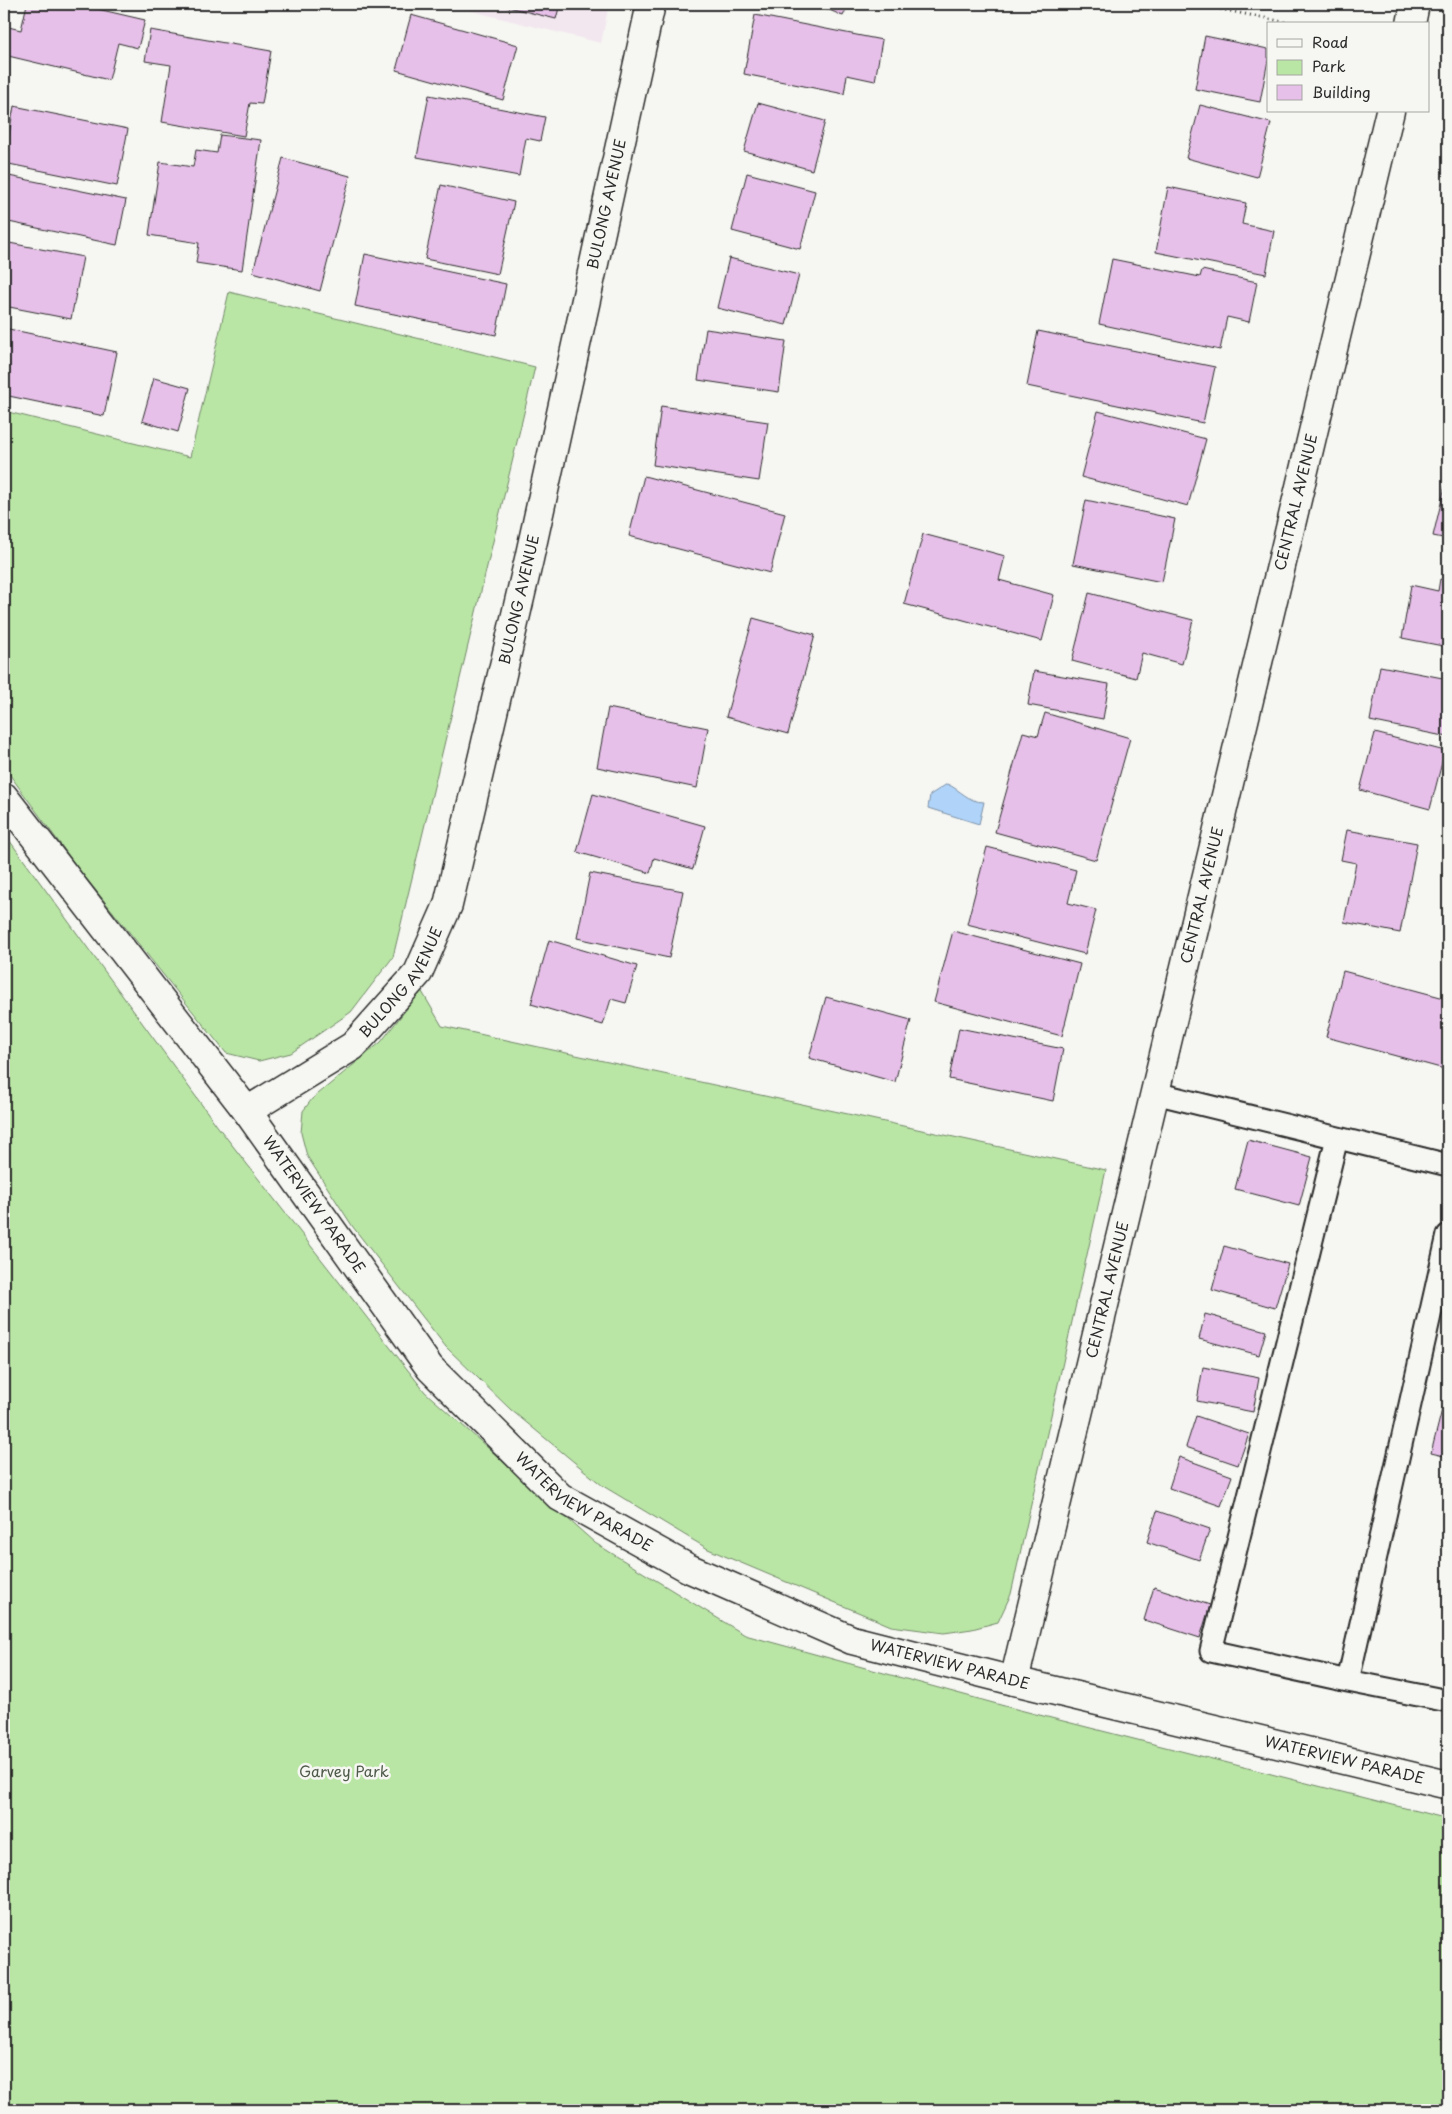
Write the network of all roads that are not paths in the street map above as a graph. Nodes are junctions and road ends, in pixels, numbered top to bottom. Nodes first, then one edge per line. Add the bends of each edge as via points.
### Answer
1 (651, 4) edge
2 (1415, 4) edge
3 (1411, 22) edge
4 (1390, 112) edge
5 (4, 797) edge
6 (1155, 1093) junction
7 (247, 1111) junction
8 (1337, 1138) junction
9 (1448, 1165) edge
10 (1448, 1235) edge
11 (1348, 1680) junction
12 (1014, 1681) junction
13 (1448, 1701) edge
14 (1448, 1785) edge

1 - 7 street, BULONG AVENUE via 529,559 448,905 418,973 353,1046
2 - 3 street
4 - 6 street, CENTRAL AVENUE
5 - 7 street, WATERVIEW PARADE
6 - 8 lane
6 - 12 street, CENTRAL AVENUE
7 - 12 street, WATERVIEW PARADE via 430,1368 560,1497 688,1568 852,1640
8 - 9 lane
8 - 11 lane via 1211,1651
10 - 11 lane
11 - 13 lane
12 - 14 street, WATERVIEW PARADE

